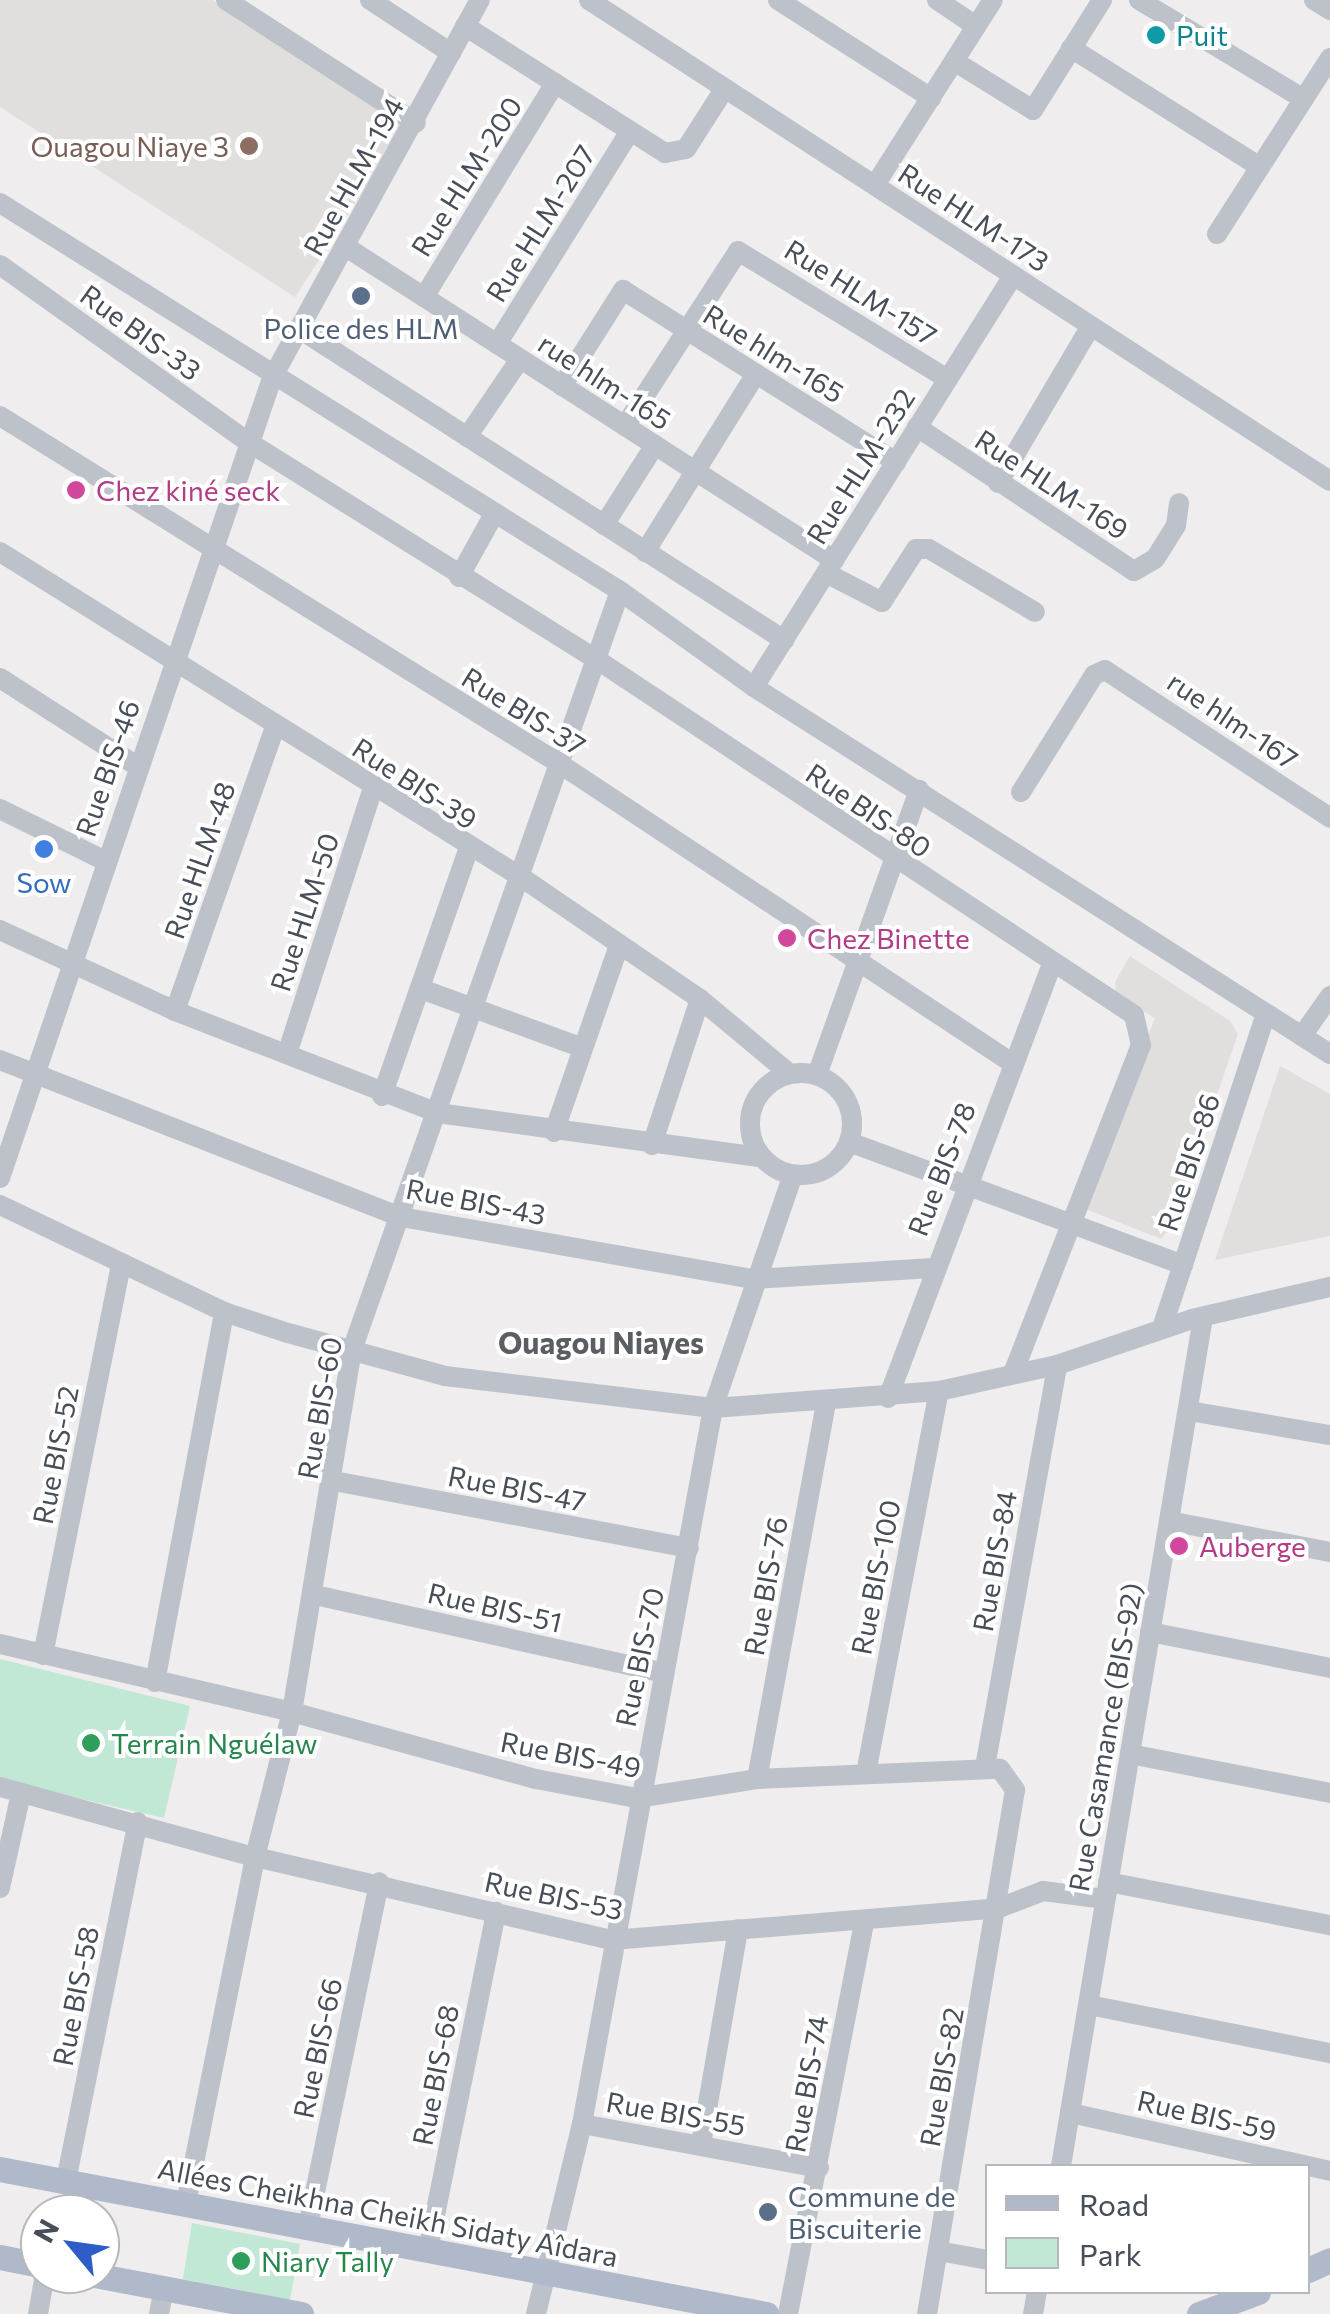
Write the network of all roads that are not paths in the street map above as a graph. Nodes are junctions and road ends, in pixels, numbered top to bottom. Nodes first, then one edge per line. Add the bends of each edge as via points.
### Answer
1 (226, 0) edge
2 (370, 0) edge
3 (480, 0) edge
4 (589, 0) edge
5 (778, 0) edge
6 (937, 0) edge
7 (993, 0) edge
8 (1102, 0) edge
9 (1139, 0) edge
10 (1314, 0) edge
11 (1330, 10) edge
12 (465, 26) junction
13 (976, 26) junction
14 (1072, 48) junction
15 (451, 52) junction
16 (1330, 58) edge
17 (954, 61) junction
18 (556, 84) junction
19 (725, 88) junction
20 (931, 98) junction
21 (1304, 98) junction
22 (416, 122) junction
23 (630, 131) junction
24 (1260, 167) junction
25 (875, 186) junction
26 (0, 203) edge
27 (1216, 234) dead end
28 (346, 248) junction
29 (0, 265) edge
30 (1013, 276) junction
31 (424, 297) junction
32 (1091, 326) junction
33 (298, 328) junction
34 (685, 329) junction
35 (497, 344) junction
36 (520, 359) junction
37 (756, 374) junction
38 (272, 378) junction
39 (948, 379) junction
40 (562, 386) junction
41 (0, 416) edge
42 (625, 426) junction
43 (918, 428) junction
44 (467, 437) junction
45 (250, 443) junction
46 (654, 445) junction
47 (896, 462) junction
48 (695, 472) junction
49 (1330, 481) edge
50 (998, 484) junction
51 (1179, 504) dead end
52 (494, 514) junction
53 (604, 525) junction
54 (210, 550) junction
55 (0, 552) edge
56 (645, 552) junction
57 (830, 566) junction
58 (459, 576) junction
59 (620, 591) junction
60 (1035, 612) dead end
61 (784, 640) junction
62 (596, 659) junction
63 (172, 662) junction
64 (0, 678) edge
65 (754, 686) junction
66 (275, 727) junction
67 (560, 764) junction
68 (137, 766) junction
69 (373, 786) junction
70 (920, 790) junction
71 (1021, 792) dead end
72 (0, 809) edge
73 (1330, 818) edge
74 (468, 850) junction
75 (105, 862) junction
76 (895, 862) junction
77 (521, 877) junction
78 (0, 930) edge
79 (618, 948) junction
80 (69, 963) junction
81 (1052, 963) junction
82 (858, 964) junction
83 (421, 989) junction
84 (1330, 996) edge
85 (700, 999) junction
86 (475, 1006) junction
87 (175, 1011) junction
88 (1266, 1014) junction
89 (1302, 1036) junction
90 (583, 1048) junction
91 (1329, 1052) edge
92 (287, 1054) junction
93 (0, 1060) edge
94 (1012, 1062) junction
95 (790, 1074) junction
96 (816, 1075) junction
97 (30, 1076) junction
98 (382, 1096) junction
99 (438, 1113) junction
100 (554, 1132) junction
101 (849, 1142) junction
102 (652, 1145) junction
103 (761, 1157) junction
104 (792, 1176) junction
105 (0, 1178) edge
106 (964, 1182) junction
107 (0, 1205) edge
108 (401, 1217) junction
109 (1069, 1221) junction
110 (1183, 1264) junction
111 (120, 1266) junction
112 (933, 1268) junction
113 (754, 1278) junction
114 (1330, 1288) edge
115 (1306, 1296) junction
116 (1330, 1302) edge
117 (224, 1312) junction
118 (1204, 1317) junction
119 (1162, 1328) junction
120 (352, 1350) junction
121 (1058, 1365) junction
122 (1013, 1374) junction
123 (939, 1391) junction
124 (888, 1398) junction
125 (826, 1403) junction
126 (713, 1408) junction
127 (1189, 1410) junction
128 (1330, 1435) edge
129 (334, 1481) junction
130 (1170, 1521) junction
131 (689, 1548) junction
132 (1330, 1552) edge
133 (314, 1595) junction
134 (1150, 1632) junction
135 (0, 1644) edge
136 (43, 1655) junction
137 (1330, 1668) edge
138 (664, 1673) junction
139 (155, 1682) junction
140 (292, 1712) junction
141 (1130, 1754) junction
142 (985, 1768) junction
143 (866, 1773) junction
144 (757, 1779) junction
145 (10, 1790) edge
146 (1330, 1793) edge
147 (636, 1798) junction
148 (138, 1822) junction
149 (255, 1857) junction
150 (379, 1882) junction
151 (0, 1888) edge
152 (1107, 1890) junction
153 (998, 1908) junction
154 (496, 1912) junction
155 (864, 1923) junction
156 (1330, 1925) edge
157 (738, 1930) junction
158 (612, 1940) junction
159 (1089, 2005) junction
160 (1330, 2053) edge
161 (1071, 2113) junction
162 (582, 2124) junction
163 (701, 2144) junction
164 (1061, 2164) edge
165 (1299, 2164) edge
166 (819, 2168) junction
167 (0, 2169) edge
168 (66, 2181) junction
169 (186, 2204) junction
170 (308, 2226) junction
171 (428, 2250) junction
172 (938, 2252) junction
173 (985, 2260) edge
174 (546, 2279) junction
175 (120, 2285) edge
176 (1253, 2294) edge
177 (162, 2301) edge
178 (295, 2313) edge
179 (536, 2314) edge
180 (766, 2314) edge
181 (788, 2314) edge
182 (927, 2314) edge
183 (1199, 2314) edge

1 - 22 street
2 - 15 street
3 - 12 street, Rue HLM-194
4 - 19 street, Rue HLM-173
5 - 20 street
6 - 13 street
7 - 13 street
8 - 14 street
9 - 21 street
10 - 11 street
12 - 15 street, Rue HLM-194
12 - 18 street
13 - 17 street
14 - 17 street via 1033,110
14 - 24 street
15 - 22 street, Rue HLM-194
16 - 21 street
17 - 20 street
18 - 23 street
18 - 31 street, Rue HLM-200
19 - 23 street via 677,156
19 - 25 street, Rue HLM-173
20 - 25 street
21 - 24 street
22 - 28 street, Rue HLM-194
23 - 35 street, Rue HLM-207
24 - 27 street
25 - 30 street, Rue HLM-173
26 - 38 street
28 - 31 street, rue hlm-165
28 - 33 street, Rue HLM-194
29 - 45 street, Rue BIS-33
30 - 32 street, Rue HLM-173
30 - 39 street, Rue HLM-232
31 - 35 street, rue hlm-165
32 - 49 street, Rue HLM-173
32 - 50 street
33 - 38 street, Rue HLM-194
33 - 44 street
34 - 37 street, Rue hlm-165
34 - 39 street, Rue HLM-157 via 736,252 745,252
34 - 40 street, Rue hlm-165 via 623,290
34 - 42 street
35 - 36 street, rue hlm-165
36 - 40 street, rue hlm-165
36 - 44 street
37 - 47 street, Rue hlm-165
37 - 48 street
38 - 45 street, Rue BIS-46
38 - 52 street
39 - 43 street, Rue HLM-232
40 - 42 street, rue hlm-165
41 - 54 street, Rue BIS-37
42 - 46 street, rue hlm-165
43 - 47 street, Rue HLM-232
43 - 50 street, Rue HLM-169
44 - 53 street
45 - 54 street, Rue BIS-46
45 - 58 street, Rue BIS-80
46 - 48 street, rue hlm-165
46 - 53 street
47 - 57 street, Rue HLM-232
48 - 56 street
48 - 57 street, rue hlm-165
50 - 51 street, Rue HLM-169 via 1134,570 1155,560 1176,525
52 - 58 street
52 - 59 street
53 - 56 street
54 - 63 street, Rue BIS-46
54 - 67 street, Rue BIS-37
55 - 63 street, Rue BIS-39
56 - 61 street
57 - 60 street, rue hlm-165 via 882,602 921,547
57 - 61 street, Rue HLM-232
58 - 62 street, Rue BIS-80
59 - 62 street, Rue BIS-60
59 - 65 street
61 - 65 street, Rue HLM-232
62 - 67 street, Rue BIS-60
62 - 76 street, Rue BIS-80
63 - 66 street, Rue BIS-39
63 - 68 street, Rue BIS-46
64 - 68 street
65 - 70 street
66 - 69 street, Rue BIS-39
66 - 87 street, Rue HLM-48
67 - 77 street, Rue BIS-60
67 - 82 street, Rue BIS-37
68 - 75 street, Rue BIS-46
69 - 74 street, Rue BIS-39
69 - 92 street, Rue HLM-50
70 - 76 street
70 - 88 street
71 - 73 street, rue hlm-167 via 1094,676 1105,670
72 - 75 street
74 - 77 street, Rue BIS-39
74 - 83 street
75 - 80 street, Rue BIS-46
76 - 81 street, Rue BIS-80
76 - 82 street
77 - 79 street, Rue BIS-39
77 - 86 street, Rue BIS-60
78 - 80 street
79 - 85 street, Rue BIS-39
79 - 90 street
80 - 87 street
80 - 97 street, Rue BIS-46
81 - 94 street, Rue BIS-78
81 - 109 street, Rue BIS-80 via 1134,1015 1141,1028 1142,1044
82 - 94 street, Rue BIS-37
82 - 96 street
83 - 86 street
83 - 98 street
84 - 89 street
85 - 95 street, Rue BIS-39
85 - 102 street
86 - 90 street
86 - 99 street, Rue BIS-60
87 - 92 street
88 - 89 street
88 - 110 street, Rue BIS-86
89 - 91 street
90 - 100 street
92 - 98 street
93 - 97 street, Rue BIS-43
94 - 106 street, Rue BIS-78
95 - 96 street
95 - 103 street via 767,1086 752,1107 750,1133
96 - 101 street via 848,1102
97 - 105 street, Rue BIS-46
97 - 108 street, Rue BIS-43
98 - 99 street
99 - 100 street
99 - 108 street, Rue BIS-60
100 - 102 street
101 - 104 street via 824,1170
101 - 106 street
102 - 103 street
103 - 104 street
104 - 113 street, Rue BIS-70
106 - 109 street
106 - 112 street, Rue BIS-78
107 - 111 street
108 - 113 street, Rue BIS-43
108 - 120 street, Rue BIS-60
109 - 110 street
109 - 122 street, Rue BIS-80
110 - 119 street, Rue BIS-86
111 - 117 street
111 - 136 street, Rue BIS-52
112 - 113 street, Rue BIS-43
112 - 124 street, Rue BIS-78
113 - 126 street, Rue BIS-70
114 - 115 street
115 - 116 street
115 - 118 street
117 - 120 street
117 - 139 street
118 - 119 street
118 - 127 street, Rue Casamance (BIS-92)
119 - 121 street
120 - 126 street via 445,1376
120 - 129 street, Rue BIS-60
121 - 122 street
121 - 142 street, Rue BIS-84
122 - 123 street
123 - 124 street
123 - 143 street, Rue BIS-100
124 - 125 street
125 - 126 street
125 - 144 street, Rue BIS-76
126 - 131 street, Rue BIS-70
127 - 128 street
127 - 130 street, Rue Casamance (BIS-92)
129 - 131 street, Rue BIS-47
129 - 133 street, Rue BIS-60
130 - 132 street
130 - 134 street, Rue Casamance (BIS-92)
131 - 138 street, Rue BIS-70
133 - 138 street, Rue BIS-51
133 - 140 street, Rue BIS-60
134 - 137 street
134 - 141 street, Rue Casamance (BIS-92)
135 - 136 street, Rue BIS-49
136 - 139 street, Rue BIS-49
138 - 147 street, Rue BIS-70
139 - 140 street, Rue BIS-49
140 - 147 street, Rue BIS-49 via 536,1779
140 - 149 street, Rue BIS-60
141 - 146 street
141 - 152 street, Rue Casamance (BIS-92)
142 - 143 street, Rue BIS-49
142 - 153 street via 1000,1769 1015,1790
143 - 144 street, Rue BIS-49
144 - 147 street, Rue BIS-49
145 - 148 street, Rue BIS-53
145 - 151 street
147 - 158 street, Rue BIS-70
148 - 149 street, Rue BIS-53
148 - 168 street, Rue BIS-58
149 - 150 street, Rue BIS-53
149 - 169 street, Rue BIS-60
150 - 154 street, Rue BIS-53
150 - 170 street, Rue BIS-66
152 - 153 street, Rue BIS-53 via 1043,1890
152 - 156 street, Rue BIS-53
152 - 159 street, Rue Casamance (BIS-92)
153 - 155 street, Rue BIS-53
153 - 172 street, Rue BIS-82
154 - 158 street, Rue BIS-53
154 - 171 street, Rue BIS-68
155 - 157 street, Rue BIS-53
155 - 166 street, Rue BIS-74
157 - 158 street, Rue BIS-53
157 - 163 street
158 - 162 street, Rue BIS-70
159 - 160 street
159 - 161 street, Rue Casamance (BIS-92)
161 - 164 street, Rue Casamance (BIS-92)
161 - 165 street, Rue BIS-59
162 - 163 street, Rue BIS-55
162 - 174 street, Rue BIS-70
163 - 166 street, Rue BIS-55
166 - 181 street, Rue BIS-74
167 - 168 main road, Allées Cheikhna Cheikh Sidaty Aîdara
168 - 169 main road, Allées Cheikhna Cheikh Sidaty Aîdara
169 - 170 main road, Allées Cheikhna Cheikh Sidaty Aîdara
170 - 171 main road, Allées Cheikhna Cheikh Sidaty Aîdara
171 - 174 main road, Allées Cheikhna Cheikh Sidaty Aîdara
172 - 173 street
172 - 182 street, Rue BIS-82
174 - 179 street, Rue BIS-70
174 - 180 main road, Allées Cheikhna Cheikh Sidaty Aîdara
175 - 177 main road
176 - 183 main road
177 - 178 main road

